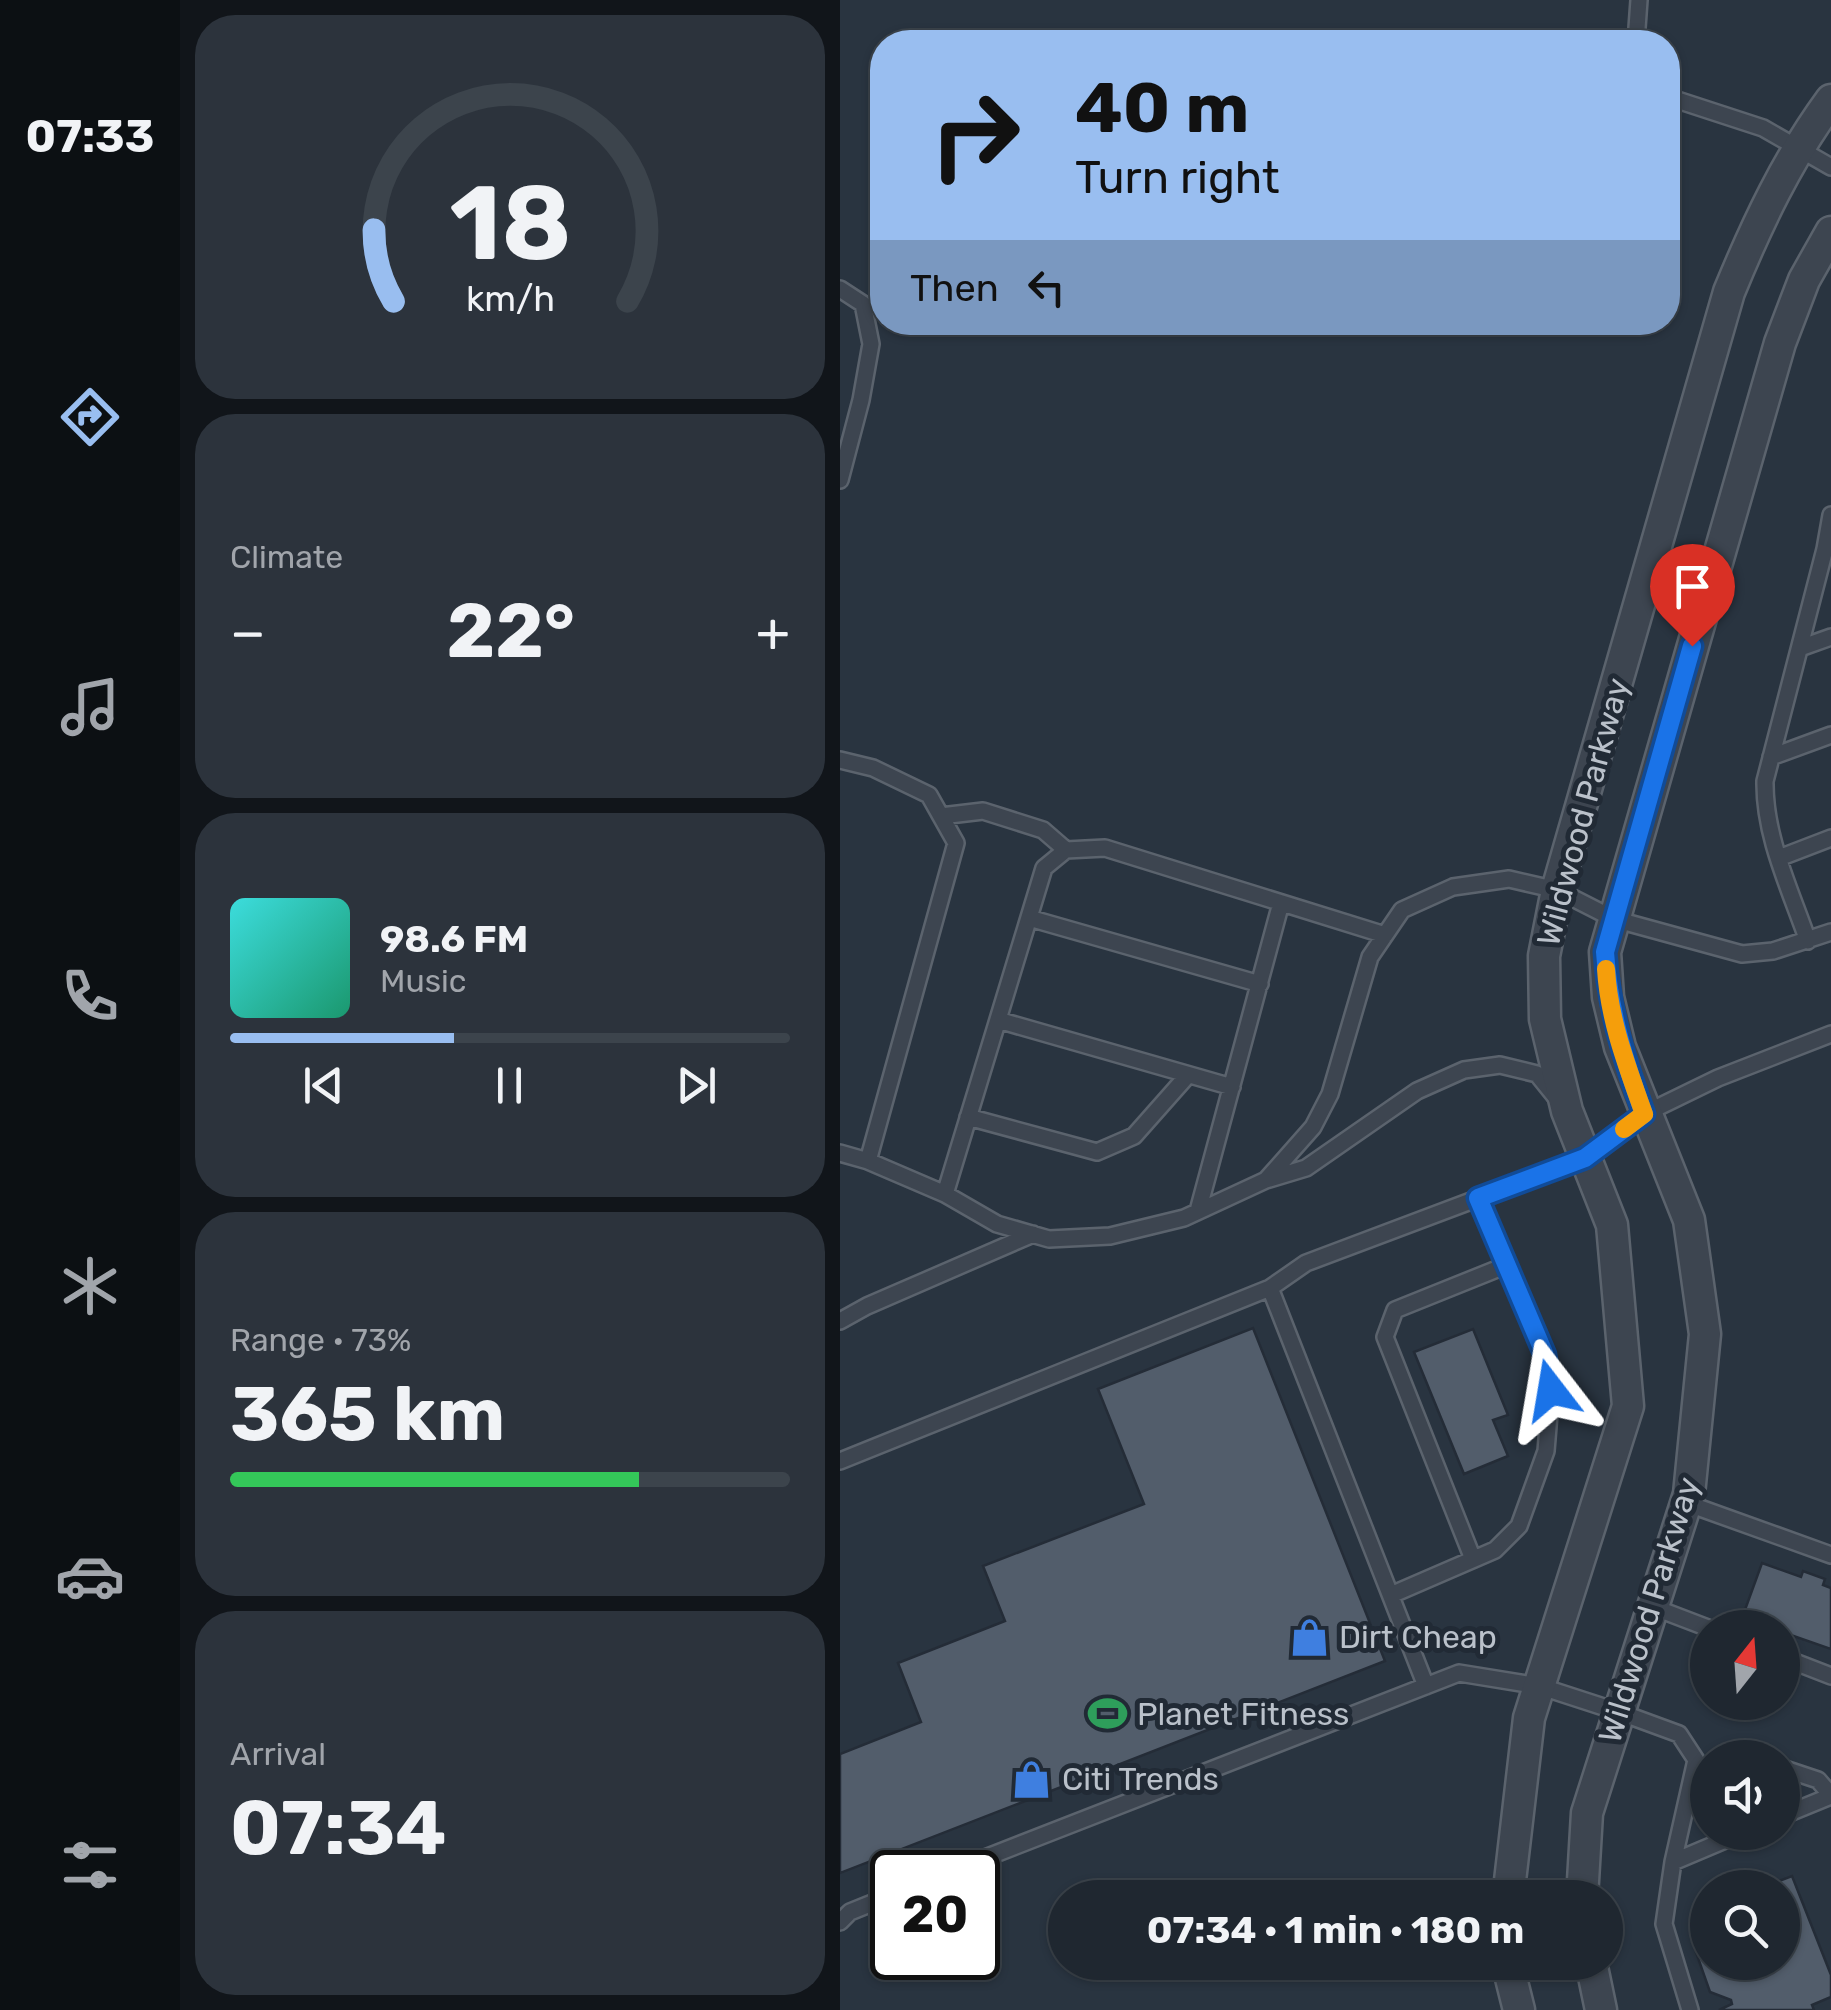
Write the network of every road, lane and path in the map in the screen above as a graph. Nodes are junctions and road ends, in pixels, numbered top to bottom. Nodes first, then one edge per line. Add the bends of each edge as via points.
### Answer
1 (1639, 0) edge
2 (1637, 30) edge
3 (1831, 100) edge
4 (1680, 101) edge
5 (1799, 148) junction
6 (1831, 167) edge
7 (1831, 232) edge
8 (840, 289) edge
9 (840, 480) edge
10 (1831, 515) edge
11 (1828, 548) edge
12 (1831, 636) edge
13 (1800, 648) junction
14 (1831, 735) edge
15 (1771, 757) junction
16 (840, 760) edge
17 (941, 816) junction
18 (1831, 838) edge
19 (1066, 850) junction
20 (1779, 858) junction
21 (1557, 890) junction
22 (1282, 903) junction
23 (1029, 918) junction
24 (1614, 919) junction
25 (1831, 932) edge
26 (1385, 935) junction
27 (1808, 940) junction
28 (1260, 984) junction
29 (998, 1020) junction
30 (1831, 1034) edge
31 (1188, 1075) junction
32 (1232, 1087) junction
33 (1567, 1111) junction
34 (1644, 1114) junction
35 (968, 1117) junction
36 (840, 1153) edge
37 (1585, 1158) junction
38 (868, 1161) junction
39 (1266, 1180) junction
40 (945, 1194) junction
41 (1478, 1198) junction
42 (1198, 1211) junction
43 (1033, 1234) junction
44 (1507, 1266) junction
45 (1270, 1288) junction
46 (840, 1321) edge
47 (840, 1461) edge
48 (1686, 1503) junction
49 (1831, 1554) edge
50 (1473, 1560) junction
51 (1390, 1594) junction
52 (1653, 1607) junction
53 (1690, 1621) edge
54 (1800, 1664) edge
55 (1831, 1676) edge
56 (1426, 1686) junction
57 (1539, 1686) junction
58 (1620, 1712) junction
59 (1690, 1745) edge
60 (1800, 1774) edge
61 (1831, 1796) edge
62 (1690, 1803) edge
63 (1800, 1809) edge
64 (1702, 1850) edge
65 (1000, 1852) edge
66 (1674, 1862) junction
67 (1510, 1880) edge
68 (1583, 1880) edge
69 (870, 1904) edge
70 (840, 1922) edge
71 (1512, 1980) edge
72 (1595, 1980) edge
73 (1519, 2010) edge
74 (1601, 2010) edge
75 (1690, 2010) edge

1 - 2 lane
3 - 5 street, Wildwood Parkway
4 - 5 lane
5 - 6 lane
5 - 21 street, Wildwood Parkway via 1760,215 1729,292
7 - 24 street, Wildwood Parkway via 1780,343
8 - 9 lane via 864,304 871,344
10 - 11 lane
11 - 13 lane
12 - 13 lane
13 - 15 lane
14 - 15 lane
15 - 20 lane via 1765,806
16 - 17 lane via 929,796
17 - 19 lane via 983,811 1043,830
17 - 38 lane via 956,843
18 - 20 lane
19 - 22 lane via 1105,848
19 - 23 lane via 1044,868
20 - 27 lane
21 - 24 lane
21 - 26 lane via 1509,880 1453,887 1402,910
21 - 33 street, Wildwood Parkway via 1544,956 1545,1019
22 - 26 lane
22 - 28 lane
23 - 28 lane
23 - 29 lane
24 - 27 lane via 1742,954
24 - 34 street, Wildwood Parkway via 1605,952 1608,997
25 - 27 lane
26 - 39 lane via 1370,957 1330,1094 1313,1126
28 - 32 lane
29 - 31 lane
29 - 35 lane
30 - 34 lane
31 - 32 lane
31 - 35 lane via 1134,1136 1097,1152
32 - 42 lane
33 - 37 street, Wildwood Parkway
33 - 39 lane via 1537,1074 1500,1065 1464,1070 1418,1091 1306,1168
34 - 37 lane
34 - 48 street, Wildwood Parkway via 1688,1220 1705,1334
35 - 40 lane
36 - 38 lane
37 - 41 lane
37 - 57 street, Wildwood Parkway via 1612,1225 1628,1406
38 - 40 lane
39 - 42 lane
40 - 43 lane via 997,1224
41 - 44 lane
41 - 45 lane via 1306,1263
42 - 43 lane via 1110,1236
43 - 46 lane
44 - 50 lane via 1545,1355 1551,1390 1546,1452 1519,1526 1495,1550
44 - 50 lane via 1395,1310 1384,1337
45 - 47 lane
45 - 51 lane
48 - 49 lane
48 - 52 street, Wildwood Parkway
50 - 51 lane
51 - 56 lane
52 - 53 lane
52 - 58 street, Wildwood Parkway
54 - 55 lane
56 - 57 lane via 1458,1673
56 - 65 lane
57 - 58 lane
57 - 67 street, Wildwood Parkway via 1529,1718
58 - 59 lane via 1680,1734
58 - 68 street, Wildwood Parkway via 1587,1813
60 - 61 lane via 1818,1780
61 - 63 lane
62 - 66 lane
64 - 66 lane
66 - 75 lane via 1664,1924
69 - 70 lane
71 - 73 street
72 - 74 street

